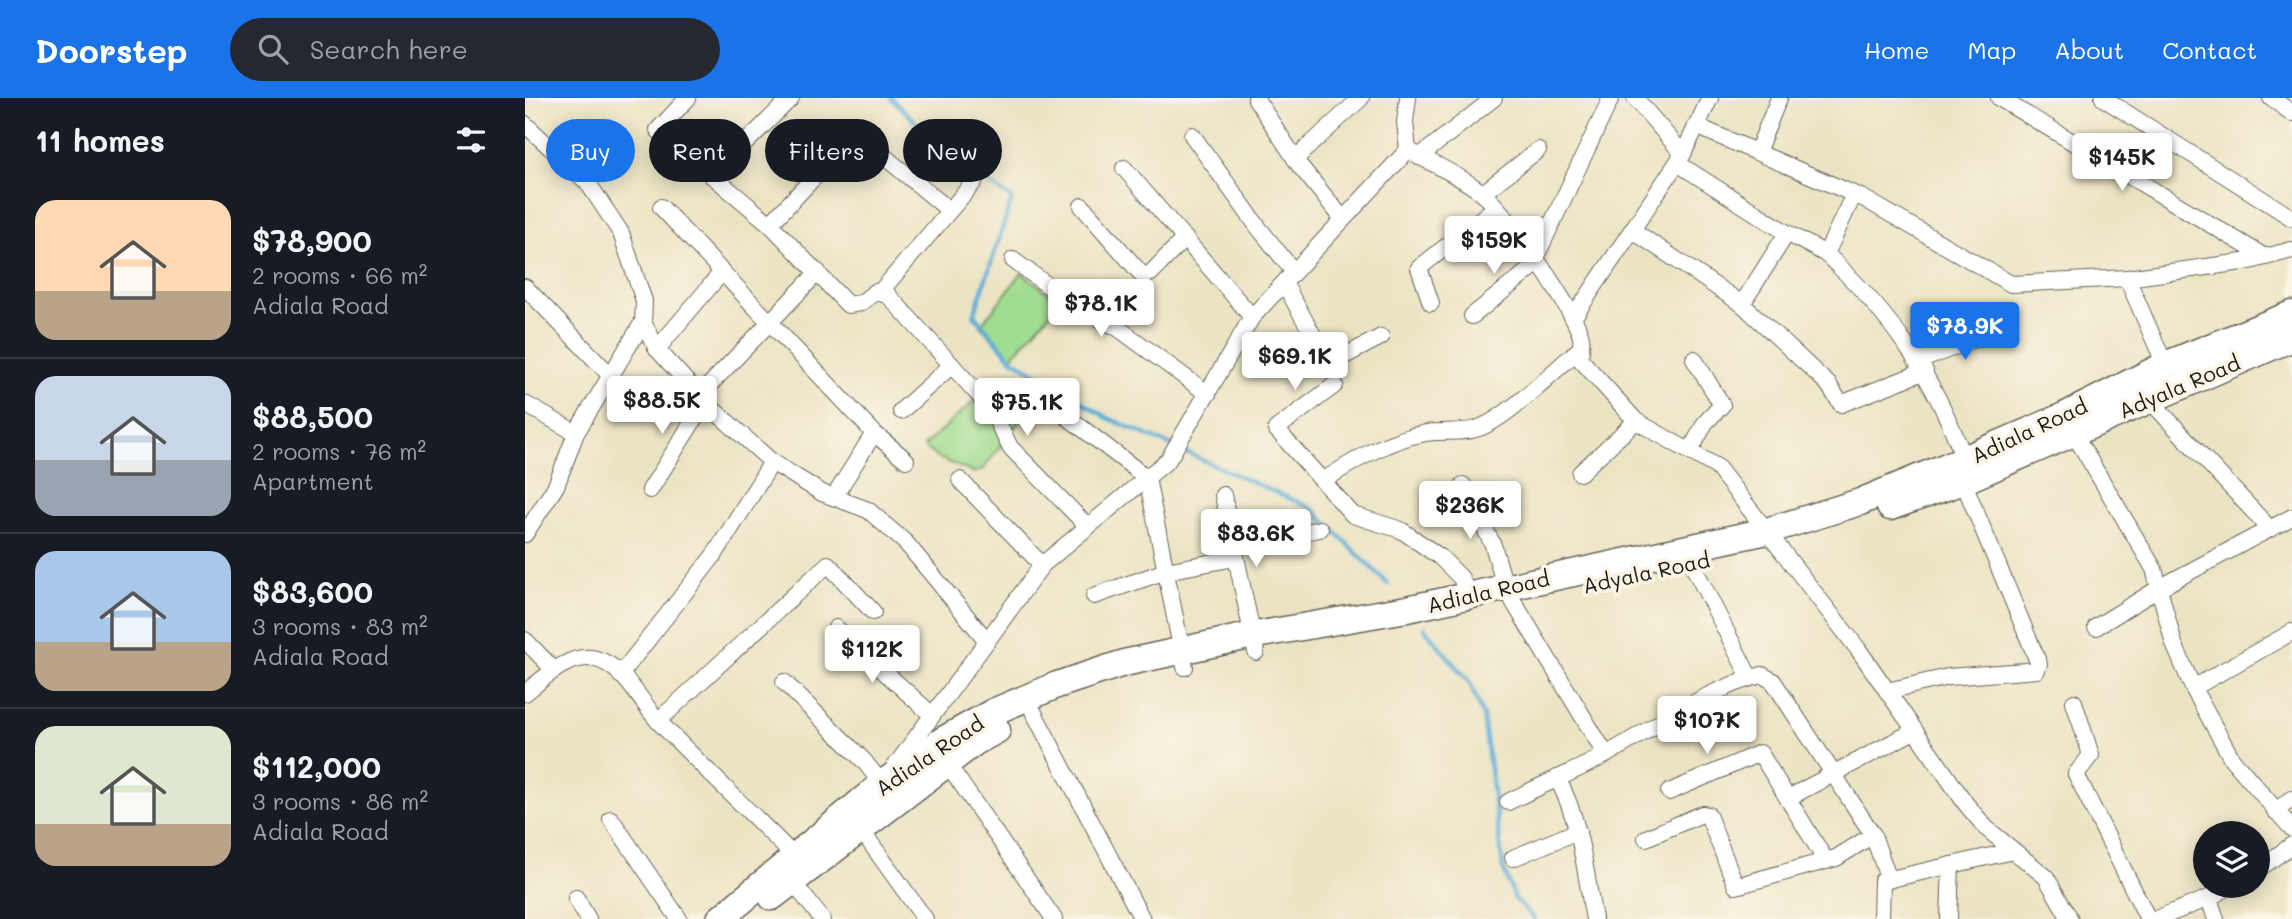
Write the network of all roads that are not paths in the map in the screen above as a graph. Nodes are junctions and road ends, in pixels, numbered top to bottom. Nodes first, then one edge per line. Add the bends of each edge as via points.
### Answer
1 (688, 98) edge
2 (791, 98) edge
3 (1361, 98) edge
4 (1408, 98) edge
5 (1494, 98) edge
6 (1611, 98) edge
7 (1635, 98) edge
8 (1710, 98) edge
9 (1779, 98) edge
10 (1999, 98) edge
11 (2103, 98) edge
12 (2271, 98) edge
13 (1256, 99) edge
14 (2292, 113) edge
15 (668, 119) edge
16 (1696, 126) junction
17 (527, 129) edge
18 (1192, 135) dead end
19 (751, 137) edge
20 (1538, 150) dead end
21 (1757, 152) junction
22 (1414, 153) junction
23 (1680, 158) junction
24 (1295, 159) junction
25 (1124, 168) dead end
26 (719, 182) edge
27 (974, 182) dead end
28 (1483, 193) junction
29 (1854, 194) junction
30 (1082, 206) dead end
31 (661, 207) dead end
32 (1496, 207) junction
33 (949, 211) junction
34 (2292, 218) edge
35 (1343, 219) junction
36 (770, 224) junction
37 (1632, 230) junction
38 (1787, 233) junction
39 (1185, 238) junction
40 (2292, 250) edge
41 (1826, 254) junction
42 (2265, 257) junction
43 (1013, 260) dead end
44 (1537, 261) junction
45 (722, 272) junction
46 (818, 272) junction
47 (1289, 277) junction
48 (2127, 278) junction
49 (525, 287) edge
50 (881, 291) junction
51 (1431, 303) dead end
52 (1742, 304) junction
53 (1472, 316) dead end
54 (1252, 317) junction
55 (1573, 318) junction
56 (769, 320) junction
57 (643, 322) junction
58 (2290, 329) edge
59 (1997, 330) dead end
60 (1381, 337) dead end
61 (1581, 348) junction
62 (657, 349) junction
63 (1694, 359) dead end
64 (952, 365) junction
65 (2165, 365) junction
66 (1922, 366) junction
67 (610, 375) junction
68 (1335, 384) dead end
69 (2140, 390) junction
70 (1208, 394) junction
71 (702, 399) junction
72 (1044, 399) dead end
73 (525, 404) edge
74 (901, 411) dead end
75 (1636, 421) junction
76 (2069, 424) junction
77 (576, 433) junction
78 (874, 433) junction
79 (1690, 451) junction
80 (906, 460) dead end
81 (772, 462) junction
82 (1963, 470) junction
83 (1580, 473) dead end
84 (1147, 478) junction
85 (960, 480) dead end
86 (1324, 480) junction
87 (1463, 485) dead end
88 (650, 490) dead end
89 (1223, 495) dead end
90 (834, 497) junction
91 (2292, 517) edge
92 (1088, 527) junction
93 (1320, 529) dead end
94 (2270, 529) junction
95 (525, 534) edge
96 (1773, 538) junction
97 (1234, 552) junction
98 (1691, 562) junction
99 (1042, 565) junction
100 (1166, 571) junction
101 (2161, 587) junction
102 (1468, 594) junction
103 (1509, 594) junction
104 (1094, 596) dead end
105 (873, 612) dead end
106 (2096, 627) dead end
107 (836, 628) dead end
108 (2292, 632) edge
109 (525, 640) edge
110 (987, 641) junction
111 (1253, 644) junction
112 (1183, 659) junction
113 (554, 670) junction
114 (620, 675) junction
115 (1750, 678) junction
116 (784, 682) dead end
117 (2193, 688) junction
118 (1887, 691) junction
119 (525, 693) edge
120 (2074, 702) dead end
121 (1033, 711) junction
122 (932, 715) junction
123 (658, 721) junction
124 (1914, 731) junction
125 (1606, 754) junction
126 (947, 763) junction
127 (1833, 773) junction
128 (1557, 778) junction
129 (883, 784) junction
130 (1669, 792) dead end
131 (1788, 799) junction
132 (2292, 799) edge
133 (1508, 802) dead end
134 (2275, 811) junction
135 (611, 819) dead end
136 (855, 822) junction
137 (2292, 829) edge
138 (1578, 831) junction
139 (1873, 835) junction
140 (1646, 838) dead end
141 (2292, 845) edge
142 (2013, 851) junction
143 (1513, 858) dead end
144 (1826, 861) junction
145 (2270, 861) edge
146 (1951, 865) junction
147 (793, 869) junction
148 (1889, 880) junction
149 (576, 898) dead end
150 (2209, 898) joint
151 (588, 919) edge
152 (679, 919) edge
153 (720, 919) edge
154 (746, 919) edge
155 (822, 919) edge
156 (925, 919) edge
157 (1054, 919) edge
158 (1142, 919) edge
159 (1594, 919) edge
160 (1881, 919) edge
161 (1949, 919) edge
162 (2070, 919) edge
163 (2148, 919) edge
164 (2156, 919) edge
165 (2216, 919) edge

1 - 15 street
2 - 19 street
3 - 24 street
4 - 22 street via 1405,122
5 - 22 street
6 - 44 street
7 - 23 street
8 - 16 street
9 - 21 street
10 - 42 street
11 - 34 street
12 - 14 street
13 - 24 street
16 - 21 street
16 - 23 street
17 - 57 street via 588,183 621,233 644,302
18 - 47 street
20 - 28 street
21 - 29 street
22 - 28 street
22 - 35 street
23 - 37 street
23 - 38 street
24 - 35 street
25 - 39 street
26 - 36 street
27 - 33 street
28 - 32 street
29 - 41 street
29 - 48 street via 2011,284
30 - 39 street via 1143,276
31 - 45 street
32 - 44 street
32 - 51 street via 1419,268
33 - 36 street via 856,133
33 - 50 street
35 - 47 street
36 - 46 street
37 - 52 street
37 - 55 street
38 - 41 street
38 - 52 street
39 - 54 street
40 - 42 street
41 - 66 street via 1855,281
42 - 48 street
43 - 70 street
44 - 53 street
44 - 55 street
45 - 56 street
45 - 62 street
46 - 50 street via 848,305
46 - 56 street
47 - 54 street
47 - 60 street via 1329,363
48 - 65 street
49 - 67 street
50 - 64 street
52 - 66 street via 1828,384 1842,404
54 - 70 street
55 - 61 street
56 - 71 street
56 - 78 street
57 - 62 street
57 - 67 street
58 - 65 main road, Adiala Road
58 - 69 main road, Adyala Road
59 - 66 street
61 - 75 street via 1580,359
61 - 86 street via 1478,428 1397,440 1367,451
62 - 71 street
63 - 79 street via 1722,405
64 - 74 street
64 - 92 street via 992,411 1010,447
65 - 69 main road, Adiala Road
66 - 82 street via 1948,415
67 - 77 street
68 - 86 street via 1276,429
69 - 76 main road, Adiala Road
69 - 94 street
70 - 84 street via 1173,454
71 - 81 street
71 - 88 street
72 - 84 street
73 - 77 street
75 - 79 street
75 - 83 street
76 - 82 main road, Adiala Road
76 - 101 street
77 - 95 street via 556,486
78 - 80 street
78 - 90 street
79 - 96 street via 1717,467
81 - 90 street
81 - 114 street via 715,554
82 - 96 main road, Adiala Road via 1860,502
82 - 118 street via 2039,664 2037,670 1948,677
84 - 92 street
84 - 100 street
85 - 99 street
86 - 102 street via 1353,514 1401,530 1440,557 1461,578
87 - 103 street via 1493,545
89 - 97 street
90 - 110 street via 868,510 907,543
91 - 94 street
92 - 99 street
93 - 97 street
94 - 101 street
96 - 98 main road, Adyala Road
96 - 103 main road, Adiala Road
96 - 118 street
97 - 100 street
97 - 111 street
98 - 103 main road, Adyala Road
98 - 115 street
99 - 110 street
100 - 104 street
100 - 112 street
101 - 106 street
101 - 117 street via 2174,644
102 - 103 main road, Adiala Road
102 - 111 main road, Adiala Road
103 - 111 main road, Adyala Road
103 - 125 street
105 - 123 street via 828,564
107 - 122 street
108 - 117 street
109 - 113 street
110 - 122 street
111 - 112 main road, Adiala Road
112 - 121 main road
112 - 129 main road, Adiala Road via 1123,663 1057,685 943,740
113 - 114 street via 576,660 596,659
113 - 119 street
114 - 123 street
115 - 125 street
115 - 127 street via 1762,676 1773,681
116 - 129 street
117 - 134 street via 2232,759
118 - 124 street
120 - 163 street via 2091,755 2076,774
121 - 126 main road
121 - 158 street
122 - 129 street
123 - 147 street
124 - 127 street
124 - 142 street via 1986,828
125 - 128 street
126 - 136 main road
126 - 157 street
127 - 131 street
127 - 139 street
128 - 133 street
128 - 138 street via 1570,801
129 - 136 main road, Adiala Road
130 - 131 street via 1760,754
131 - 144 street
132 - 134 street
134 - 137 street
135 - 152 street
136 - 147 main road, Adiala Road
136 - 156 street
138 - 143 street
138 - 159 street
139 - 144 street
139 - 148 street
140 - 144 street via 1708,815 1736,886
141 - 145 street
142 - 146 street
142 - 162 street via 2046,877
146 - 148 street
146 - 161 street
147 - 153 main road, Adiala Road
147 - 154 main road
147 - 155 street
148 - 160 street via 1881,882
149 - 151 street
150 - 164 street
150 - 165 street

